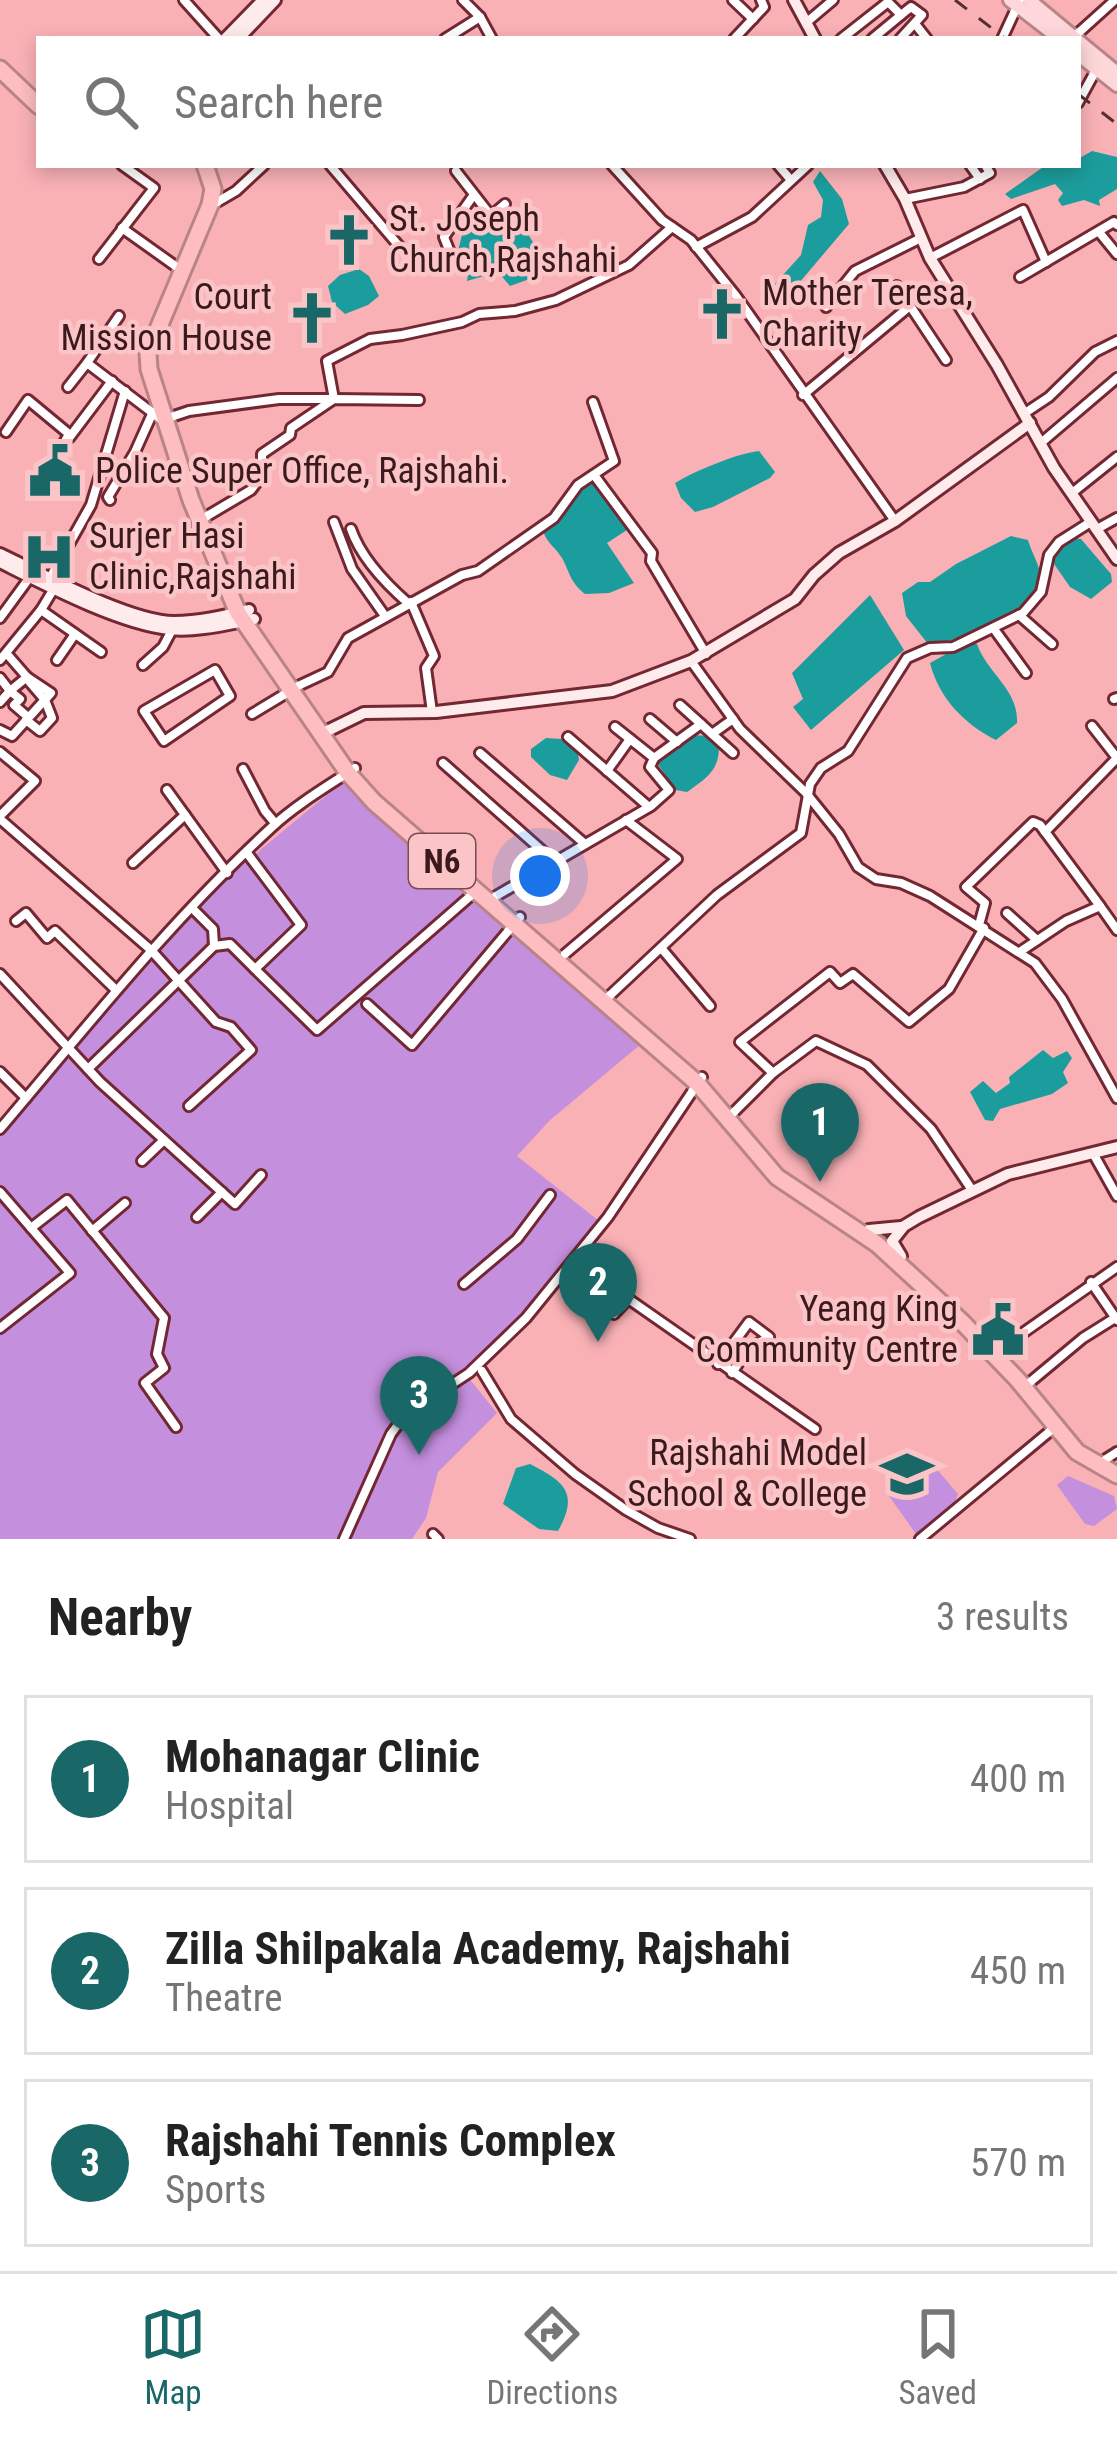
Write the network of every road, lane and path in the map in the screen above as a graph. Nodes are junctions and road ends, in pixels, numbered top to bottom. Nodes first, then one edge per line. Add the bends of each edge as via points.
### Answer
1 (184, 0) edge
2 (263, 0) edge
3 (275, 0) edge
4 (463, 0) edge
5 (733, 0) edge
6 (761, 0) edge
7 (833, 0) edge
8 (1115, 0) edge
9 (887, 1) edge
10 (1019, 1) edge
11 (800, 2) edge
12 (901, 15) junction
13 (480, 17) junction
14 (753, 19) junction
15 (806, 22) junction
16 (916, 25) junction
17 (219, 36) edge
18 (225, 36) edge
19 (241, 36) edge
20 (450, 36) edge
21 (490, 36) edge
22 (737, 36) edge
23 (813, 36) edge
24 (845, 36) edge
25 (876, 36) edge
26 (903, 36) edge
27 (925, 36) edge
28 (1003, 36) edge
29 (1068, 36) edge
30 (1075, 36) edge
31 (1081, 46) edge
32 (1081, 56) edge
33 (0, 69) edge
34 (1097, 69) junction
35 (1117, 74) edge
36 (1117, 86) edge
37 (1081, 98) edge
38 (36, 103) edge
39 (126, 168) edge
40 (206, 168) edge
41 (261, 168) edge
42 (333, 168) edge
43 (458, 168) edge
44 (615, 168) edge
45 (781, 168) edge
46 (804, 168) edge
47 (887, 168) edge
48 (972, 168) edge
49 (987, 168) edge
50 (790, 179) junction
51 (980, 179) junction
52 (473, 196) junction
53 (905, 199) junction
54 (505, 204) dead end
55 (210, 205) junction
56 (1116, 222) edge
57 (672, 227) junction
58 (122, 228) junction
59 (1099, 232) junction
60 (921, 238) junction
61 (399, 246) dead end
62 (696, 247) junction
63 (1117, 254) edge
64 (451, 255) dead end
65 (930, 257) junction
66 (99, 259) dead end
67 (1046, 262) junction
68 (182, 270) junction
69 (1020, 277) dead end
70 (897, 286) dead end
71 (910, 306) junction
72 (826, 307) dead end
73 (119, 316) dead end
74 (1117, 340) edge
75 (946, 360) dead end
76 (87, 362) junction
77 (1117, 378) edge
78 (112, 381) junction
79 (68, 387) dead end
80 (125, 392) junction
81 (803, 395) junction
82 (334, 399) junction
83 (419, 400) dead end
84 (592, 402) dead end
85 (162, 417) junction
86 (1027, 418) junction
87 (6, 432) dead end
88 (1042, 442) junction
89 (1117, 457) edge
90 (594, 475) junction
91 (1071, 494) junction
92 (110, 500) dead end
93 (1117, 518) edge
94 (203, 519) junction
95 (895, 521) junction
96 (334, 522) dead end
97 (1092, 526) junction
98 (351, 529) dead end
99 (0, 558) edge
100 (1117, 559) edge
101 (30, 577) junction
102 (52, 583) junction
103 (410, 603) junction
104 (41, 610) junction
105 (1019, 615) junction
106 (245, 616) junction
107 (385, 616) junction
108 (0, 618) edge
109 (211, 623) junction
110 (173, 629) junction
111 (994, 629) junction
112 (75, 634) junction
113 (1052, 644) dead end
114 (101, 652) dead end
115 (706, 654) junction
116 (4, 657) edge
117 (57, 660) dead end
118 (692, 661) junction
119 (142, 664) dead end
120 (214, 670) joint
121 (1026, 673) dead end
122 (27, 677) junction
123 (0, 678) edge
124 (295, 688) junction
125 (10, 691) junction
126 (45, 700) junction
127 (0, 702) edge
128 (680, 705) dead end
129 (433, 712) junction
130 (252, 715) dead end
131 (27, 718) junction
132 (650, 718) dead end
133 (733, 719) junction
134 (701, 724) junction
135 (1092, 726) dead end
136 (615, 728) dead end
137 (0, 730) edge
138 (325, 732) junction
139 (712, 734) junction
140 (568, 737) dead end
141 (630, 739) junction
142 (677, 742) junction
143 (0, 752) edge
144 (480, 753) dead end
145 (734, 753) dead end
146 (654, 758) junction
147 (442, 763) dead end
148 (243, 769) dead end
149 (352, 770) junction
150 (607, 771) junction
151 (167, 790) dead end
152 (806, 794) junction
153 (649, 807) junction
154 (185, 815) junction
155 (0, 818) edge
156 (626, 820) junction
157 (275, 824) junction
158 (1046, 832) junction
159 (585, 844) junction
160 (247, 853) junction
161 (133, 862) dead end
162 (555, 862) junction
163 (227, 873) junction
164 (476, 890) junction
165 (496, 896) junction
166 (1100, 906) junction
167 (192, 908) junction
168 (1007, 913) dead end
169 (517, 920) junction
170 (16, 921) dead end
171 (981, 926) junction
172 (1117, 930) edge
173 (1037, 940) junction
174 (214, 946) junction
175 (662, 949) junction
176 (151, 950) junction
177 (1022, 951) junction
178 (565, 955) junction
179 (255, 969) junction
180 (0, 974) edge
181 (180, 981) junction
182 (116, 990) junction
183 (608, 997) junction
184 (367, 1004) dead end
185 (710, 1006) dead end
186 (67, 1046) junction
187 (88, 1069) junction
188 (0, 1072) edge
189 (772, 1073) junction
190 (699, 1080) junction
191 (1117, 1098) edge
192 (26, 1099) junction
193 (189, 1106) dead end
194 (730, 1116) junction
195 (0, 1129) edge
196 (164, 1140) junction
197 (1117, 1147) edge
198 (1094, 1155) junction
199 (142, 1161) dead end
200 (261, 1175) dead end
201 (972, 1190) junction
202 (0, 1192) edge
203 (221, 1192) junction
204 (550, 1195) dead end
205 (1117, 1196) edge
206 (125, 1203) dead end
207 (196, 1216) dead end
208 (904, 1226) junction
209 (31, 1228) junction
210 (869, 1230) junction
211 (92, 1231) junction
212 (901, 1256) junction
213 (574, 1261) junction
214 (1117, 1267) edge
215 (1090, 1282) junction
216 (464, 1284) dead end
217 (628, 1298) junction
218 (614, 1314) dead end
219 (1116, 1319) edge
220 (0, 1328) edge
221 (1000, 1349) junction
222 (718, 1364) junction
223 (482, 1371) dead end
224 (731, 1373) junction
225 (1029, 1383) junction
226 (176, 1427) dead end
227 (1054, 1427) junction
228 (815, 1429) dead end
229 (1113, 1458) edge
230 (1117, 1474) edge
231 (344, 1539) edge
232 (690, 1539) edge
233 (920, 1539) edge

1 - 17 street
2 - 18 street
3 - 19 street
4 - 13 street
5 - 14 street
6 - 14 street
7 - 15 street
8 - 30 street
9 - 12 street
9 - 24 street
10 - 28 street
10 - 29 main road
11 - 15 street
12 - 16 street via 913,7 922,15
12 - 25 street
13 - 20 street
13 - 21 street
14 - 22 street
15 - 23 street
16 - 26 street
16 - 27 street
31 - 35 main road
32 - 34 main road
33 - 38 highway
34 - 36 main road
34 - 37 street
39 - 58 street via 154,188
40 - 55 highway
41 - 55 street
42 - 61 street
43 - 52 street
44 - 57 street
45 - 50 street
46 - 50 street
47 - 53 street
48 - 51 street
49 - 51 street
50 - 62 street via 752,217
51 - 53 street
52 - 54 street via 491,216
52 - 64 street via 444,237
53 - 60 street
55 - 68 highway, N6
56 - 59 street
57 - 62 street
57 - 82 street via 629,265 556,300 348,349 327,361
58 - 66 street
58 - 68 street
59 - 63 street
59 - 67 street
60 - 65 street
60 - 72 street via 861,267
62 - 81 street
65 - 67 street via 1023,210
65 - 86 street
67 - 69 street
68 - 85 highway, N6 via 148,353
70 - 71 street
71 - 75 street
71 - 81 street
73 - 76 street
74 - 86 street
76 - 78 street
76 - 79 street
77 - 88 street
78 - 80 street
78 - 87 street via 58,453 69,434 28,400
80 - 85 street
80 - 102 street via 91,505
81 - 95 street
82 - 83 street
82 - 85 street via 279,398
82 - 94 street via 262,454 262,475 251,490
84 - 90 street via 614,461
85 - 92 street
85 - 94 highway, N6
86 - 88 street
86 - 95 street
88 - 91 street
89 - 91 street
90 - 103 street via 554,518 478,571
90 - 115 street via 652,553
91 - 97 street
93 - 97 street
94 - 106 highway, N6
95 - 115 street
96 - 107 street via 352,569
97 - 100 street
97 - 105 street via 1059,542 1041,592
98 - 103 street via 387,585
99 - 101 street
99 - 102 street
101 - 102 street
101 - 108 street
102 - 104 street
102 - 109 street via 150,618
102 - 110 street
103 - 107 street
103 - 129 street via 434,656 426,668
104 - 112 street
104 - 116 street
105 - 111 street
105 - 113 street
106 - 109 street
106 - 109 street
106 - 124 highway, N6
107 - 124 street via 348,638 328,672
109 - 110 street
110 - 119 street
111 - 121 street
111 - 152 street via 908,658 848,751 821,768
112 - 114 street
112 - 117 street
115 - 118 street
116 - 122 street
118 - 129 street via 612,691
118 - 133 street
120 - 120 street via 230,696 164,741 144,711
122 - 125 street
122 - 126 street via 51,693
123 - 125 street
124 - 130 street
124 - 138 highway, N6
125 - 127 street
125 - 131 street
126 - 131 street
126 - 131 street via 47,726 40,731
128 - 134 street
129 - 138 street via 364,713
131 - 137 street via 12,736
132 - 142 street
133 - 139 street
133 - 152 street
134 - 139 street
134 - 142 street
135 - 158 street via 1117,758
136 - 141 street
138 - 149 highway, N6
139 - 145 street
140 - 150 street
141 - 146 street
141 - 150 street
142 - 146 street
143 - 155 street via 34,781
144 - 159 street
146 - 153 street via 650,767 669,790
147 - 162 street
148 - 157 street
149 - 157 street
149 - 164 highway, N6 via 374,802
149 - 165 highway, N6
150 - 153 street
151 - 154 street
152 - 171 street via 858,867
152 - 175 street via 801,832
153 - 156 street
154 - 161 street
154 - 163 street
155 - 176 street
156 - 159 street
156 - 178 street via 677,859
157 - 160 street
158 - 166 street
158 - 171 street via 1033,822 966,887 985,903
159 - 162 street
160 - 163 street
160 - 179 street via 301,925
162 - 165 street
163 - 167 street
164 - 169 highway, N6
164 - 179 street via 317,1030
165 - 169 highway, N6
166 - 172 street
166 - 173 street
167 - 174 street via 213,929
167 - 176 street
168 - 173 street
169 - 178 highway, N6
169 - 183 highway, N6
169 - 184 street via 412,1045
170 - 182 street via 26,913 47,938 55,931
171 - 177 street
171 - 189 street via 949,989 909,1022 853,974 840,983 830,972 740,1042
173 - 177 street
174 - 179 street via 230,944
174 - 181 street
175 - 183 street
175 - 185 street
176 - 181 street
176 - 182 street
177 - 191 street via 1062,999
178 - 183 highway, N6
180 - 186 street
181 - 187 street
181 - 193 street via 251,1050
182 - 186 street
183 - 190 highway, N6
186 - 187 street
186 - 192 street
187 - 196 street
188 - 192 street
189 - 194 street
189 - 201 street via 816,1041 867,1065 931,1129
190 - 194 highway, N6
190 - 213 street
192 - 195 street
194 - 210 highway, N6 via 788,1174
194 - 227 highway, N6 via 777,1177 878,1244 962,1322
196 - 199 street
196 - 203 street
197 - 198 street
198 - 201 street
198 - 205 street
200 - 203 street via 235,1204
201 - 208 street
202 - 209 street
203 - 207 street
204 - 216 street via 517,1239
206 - 211 street
208 - 210 street
208 - 212 street via 892,1241
209 - 211 street via 67,1200
209 - 220 street via 70,1273
210 - 212 highway, N6
211 - 226 street via 164,1318 157,1354 164,1367 146,1383
212 - 221 highway, N6
213 - 217 street
213 - 231 street via 487,1358 405,1415
214 - 215 street
215 - 219 street
215 - 221 street
217 - 218 street
217 - 222 street
219 - 225 street
221 - 225 highway, N6
222 - 224 street
222 - 224 street via 749,1322 769,1337
223 - 232 street via 511,1419 575,1474 626,1510
224 - 228 street
225 - 229 highway, N6 via 1072,1436
227 - 230 highway, N6 via 1077,1452
227 - 233 street

